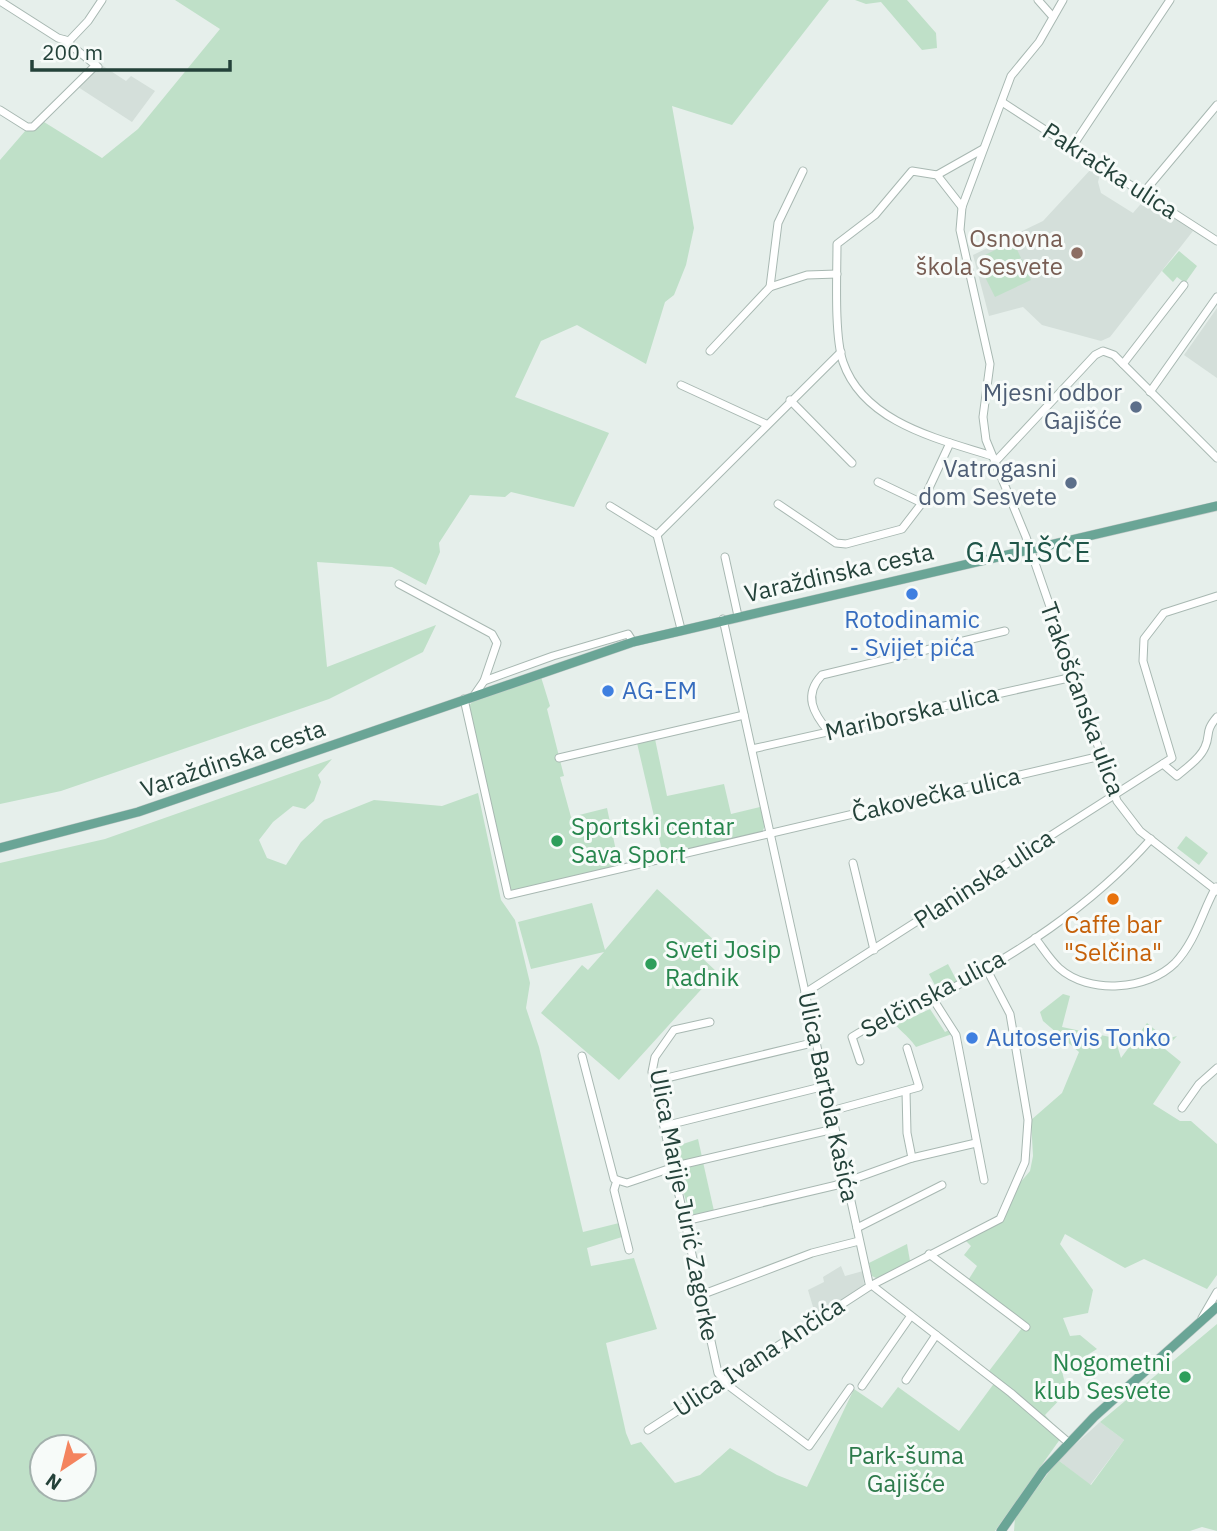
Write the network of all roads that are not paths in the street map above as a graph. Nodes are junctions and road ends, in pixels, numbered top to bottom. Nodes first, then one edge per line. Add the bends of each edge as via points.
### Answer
1 (102, 0) edge
2 (1038, 0) edge
3 (1063, 0) edge
4 (1170, 0) edge
5 (0, 1) edge
6 (1053, 17) junction
7 (64, 40) junction
8 (1002, 102) junction
9 (1217, 105) edge
10 (0, 110) edge
11 (1072, 146) junction
12 (983, 149) junction
13 (803, 171) dead end
14 (937, 175) junction
15 (1144, 192) junction
16 (962, 207) junction
17 (1217, 241) edge
18 (836, 274) junction
19 (1184, 285) dead end
20 (770, 287) junction
21 (1217, 296) edge
22 (710, 351) dead end
23 (841, 352) junction
24 (1123, 363) junction
25 (681, 385) dead end
26 (1150, 392) junction
27 (790, 400) junction
28 (766, 424) junction
29 (950, 443) junction
30 (1217, 458) edge
31 (994, 459) junction
32 (852, 463) dead end
33 (878, 482) dead end
34 (922, 503) junction
35 (778, 504) dead end
36 (610, 506) dead end
37 (1217, 506) edge
38 (657, 535) junction
39 (1029, 550) junction
40 (725, 557) dead end
41 (399, 584) dead end
42 (1217, 596) edge
43 (738, 616) junction
44 (723, 619) junction
45 (681, 629) junction
46 (1005, 631) dead end
47 (633, 642) junction
48 (1073, 677) junction
49 (484, 681) junction
50 (475, 695) junction
51 (464, 699) junction
52 (744, 715) junction
53 (1217, 717) edge
54 (829, 732) junction
55 (752, 749) junction
56 (1101, 756) junction
57 (559, 758) dead end
58 (1163, 764) junction
59 (1114, 796) junction
60 (771, 834) junction
61 (1151, 839) junction
62 (0, 848) edge
63 (853, 863) dead end
64 (1216, 889) edge
65 (1035, 938) junction
66 (874, 950) junction
67 (986, 968) junction
68 (805, 993) junction
69 (933, 999) junction
70 (710, 1022) dead end
71 (816, 1042) junction
72 (907, 1048) dead end
73 (582, 1056) dead end
74 (860, 1061) dead end
75 (1217, 1068) edge
76 (654, 1081) junction
77 (825, 1086) junction
78 (906, 1091) junction
79 (1181, 1108) dead end
80 (831, 1111) junction
81 (664, 1126) junction
82 (834, 1129) junction
83 (976, 1143) junction
84 (912, 1158) junction
85 (673, 1168) junction
86 (617, 1180) junction
87 (984, 1180) dead end
88 (847, 1181) junction
89 (942, 1185) dead end
90 (685, 1222) junction
91 (857, 1228) junction
92 (859, 1241) junction
93 (629, 1250) dead end
94 (929, 1254) junction
95 (870, 1286) junction
96 (1217, 1292) edge
97 (701, 1295) junction
98 (1217, 1307) edge
99 (909, 1317) junction
100 (1202, 1318) junction
101 (1026, 1327) dead end
102 (936, 1335) junction
103 (723, 1380) junction
104 (906, 1380) dead end
105 (862, 1386) dead end
106 (849, 1388) dead end
107 (648, 1430) dead end
108 (1069, 1443) junction
109 (1002, 1531) edge

1 - 7 street via 77,35
2 - 6 street
3 - 6 street
4 - 11 street
5 - 7 street
6 - 8 street via 1011,76
7 - 10 street via 97,66 33,127
8 - 11 street, Pakračka ulica
8 - 12 street
9 - 15 street
11 - 15 street, Pakračka ulica
12 - 14 street
12 - 16 street
13 - 20 street via 778,223
14 - 16 street
14 - 18 street via 912,171 876,215 836,244
15 - 17 street, Pakračka ulica
16 - 31 street, Trakošćanska ulica via 960,230 990,365 983,417
18 - 20 street via 807,275
18 - 23 street
19 - 24 street
20 - 22 street
21 - 26 street
23 - 27 street
23 - 29 street via 850,378 864,396 905,428
24 - 26 street
24 - 31 street via 1108,351 1095,355
25 - 28 street
26 - 30 street
27 - 28 street
27 - 32 street
28 - 38 street
29 - 31 street
29 - 34 street
31 - 39 street, Trakošćanska ulica
33 - 34 street
34 - 35 street via 902,529 846,544 829,540
36 - 38 street
37 - 39 main road, Varaždinska cesta
38 - 45 street
39 - 43 main road, Varaždinska cesta
39 - 48 street, Trakošćanska ulica
40 - 43 street
41 - 49 street via 492,634 497,643
42 - 58 street via 1164,613 1144,639 1143,661 1173,755
43 - 44 main road, Varaždinska cesta
44 - 45 main road, Varaždinska cesta
44 - 52 street, Ulica Bartola Kašića
45 - 47 main road, Varaždinska cesta
46 - 54 street via 822,675 810,694 812,707
47 - 49 street, Varaždinska cesta via 628,634
47 - 50 main road, Varaždinska cesta
48 - 54 street, Mariborska ulica
48 - 56 street, Trakošćanska ulica
49 - 50 street
50 - 51 main road, Varaždinska cesta
51 - 60 street, Čakovečka ulica via 508,895
51 - 62 main road, Varaždinska cesta via 138,812
52 - 55 street, Ulica Bartola Kašića
52 - 57 street
53 - 58 street via 1207,730 1207,745 1177,776
54 - 55 street, Mariborska ulica
55 - 60 street, Ulica Bartola Kašića
56 - 59 street, Trakošćanska ulica
56 - 60 street, Čakovečka ulica
58 - 59 street, Planinska ulica
59 - 61 street, Trakošćanska ulica
59 - 66 street, Planinska ulica
60 - 68 street, Ulica Bartola Kašića
61 - 64 street, Trakošćanska ulica
61 - 65 street, Selčinska ulica via 1102,888
63 - 66 street
64 - 65 street via 1199,928 1174,963 1152,980 1118,986 1083,981 1059,969
65 - 67 street, Selčinska ulica
66 - 68 street, Planinska ulica
67 - 69 street, Selčinska ulica
67 - 94 street, Ulica Ivana Ančića via 1010,1014 1028,1120 1025,1162 1000,1219
68 - 71 street, Ulica Bartola Kašića
69 - 74 street, Selčinska ulica via 873,1023 852,1037
69 - 83 street via 956,1035
70 - 76 street, Ulica Marije Jurić Zagorke via 674,1030 654,1057
71 - 76 street
71 - 77 street, Ulica Bartola Kašića
72 - 78 street via 919,1087
73 - 86 street
75 - 79 street
76 - 81 street, Ulica Marije Jurić Zagorke
77 - 80 street, Ulica Bartola Kašića
77 - 81 street
78 - 80 street
78 - 84 street
80 - 82 street, Ulica Bartola Kašića
81 - 85 street, Ulica Marije Jurić Zagorke
82 - 85 street
82 - 88 street, Ulica Bartola Kašića
83 - 84 street
83 - 87 street
84 - 88 street
85 - 86 street via 626,1183
85 - 90 street, Ulica Marije Jurić Zagorke
86 - 93 street via 614,1190
88 - 90 street
88 - 91 street, Ulica Bartola Kašića
89 - 91 street
90 - 97 street, Ulica Marije Jurić Zagorke
91 - 92 street, Ulica Bartola Kašića
92 - 95 street, Ulica Bartola Kašića
92 - 97 street via 811,1253
94 - 95 street, Ulica Ivana Ančića
94 - 101 street
95 - 99 street
95 - 103 street, Ulica Ivana Ančića
96 - 100 street
97 - 103 street, Ulica Marije Jurić Zagorke
98 - 100 main road
99 - 102 street
99 - 105 street
100 - 108 main road
102 - 104 street
102 - 108 street
103 - 106 street via 809,1446
103 - 107 street, Ulica Ivana Ančića
108 - 109 main road via 1043,1471

